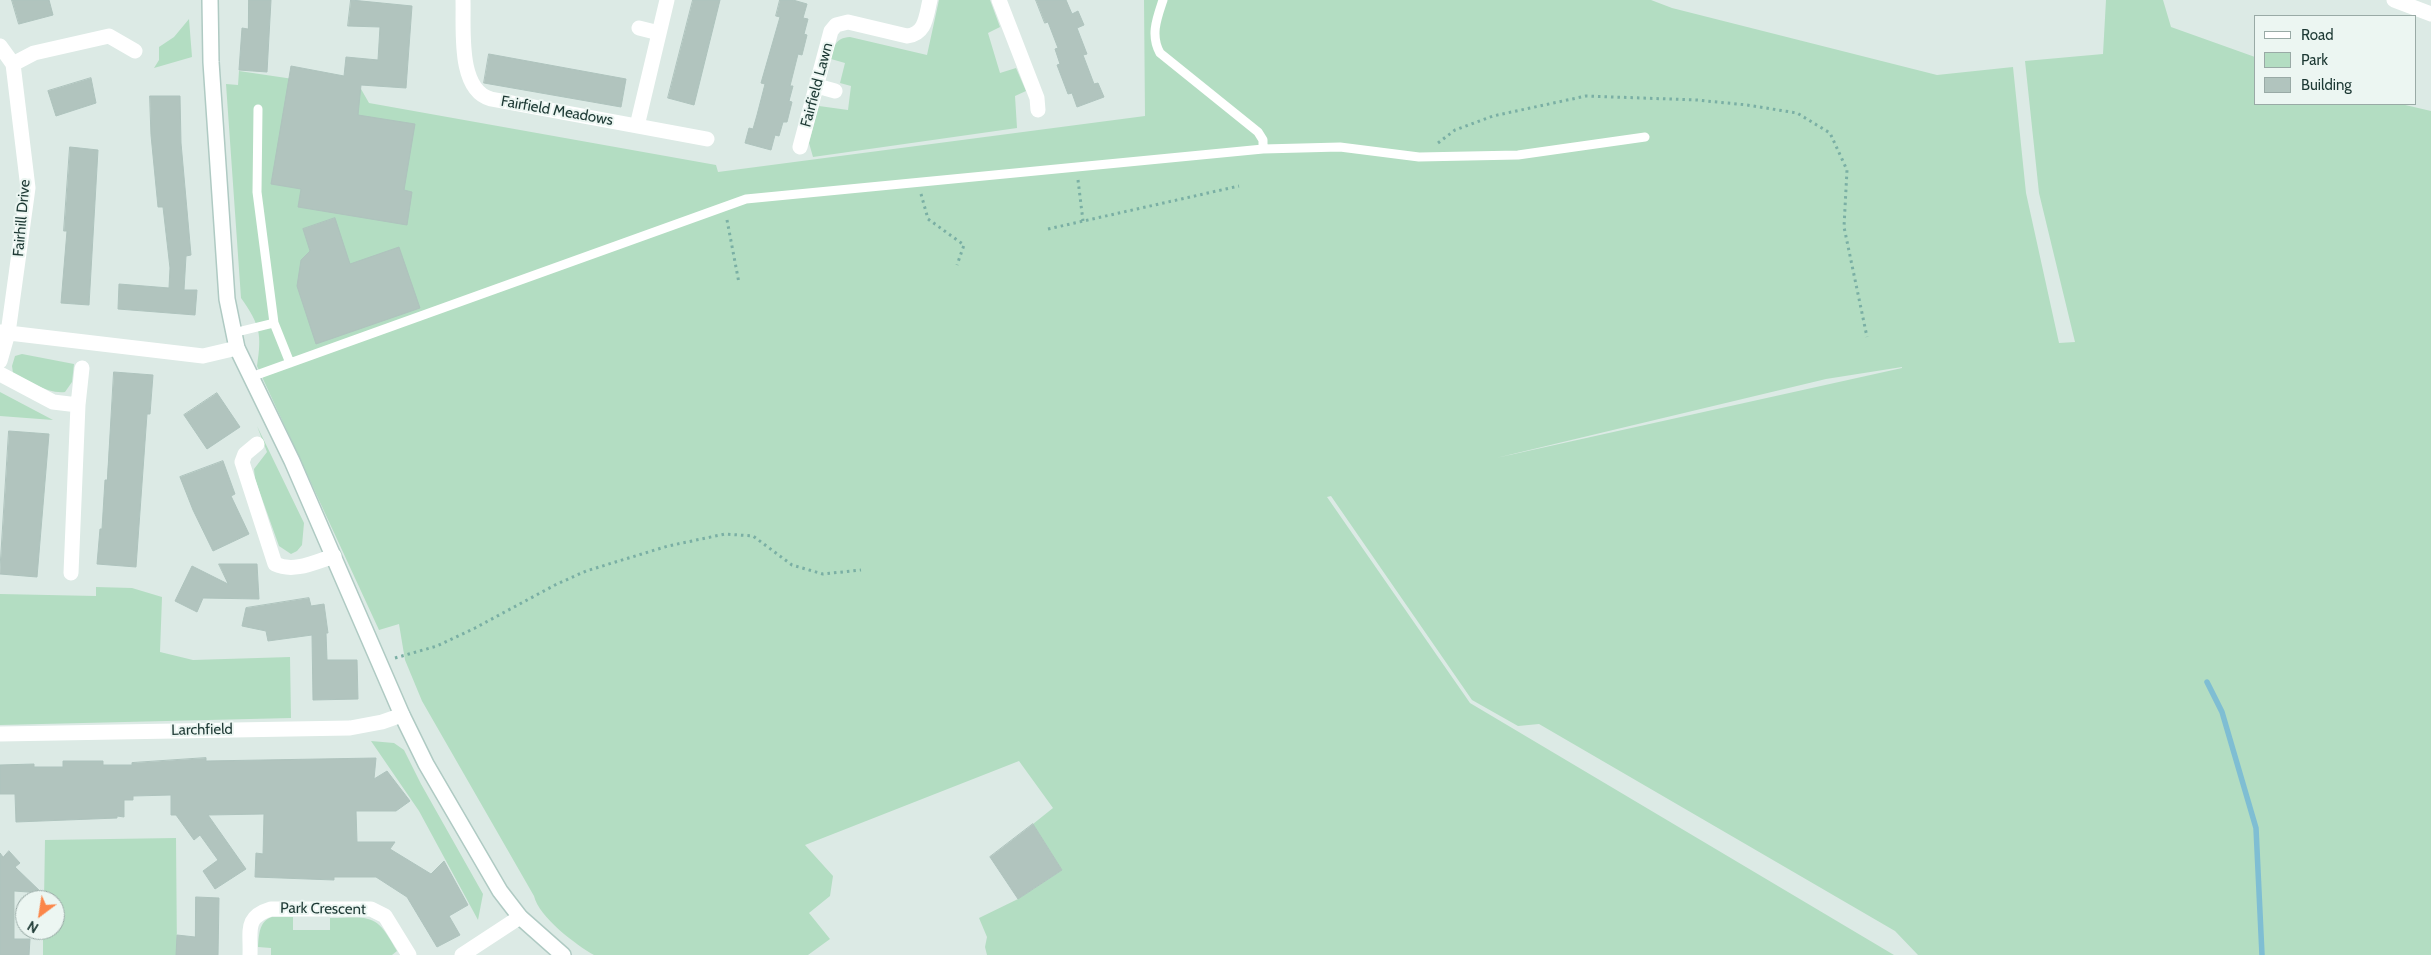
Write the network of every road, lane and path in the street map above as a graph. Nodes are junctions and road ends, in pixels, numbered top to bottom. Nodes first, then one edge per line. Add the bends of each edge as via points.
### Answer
1 (210, 0) edge
2 (463, 0) edge
3 (667, 0) edge
4 (930, 0) edge
5 (999, 0) edge
6 (1163, 0) edge
7 (2394, 0) edge
8 (2431, 14) edge
9 (639, 28) dead end
10 (660, 33) junction
11 (0, 46) edge
12 (135, 51) dead end
13 (12, 64) junction
14 (817, 86) junction
15 (835, 91) dead end
16 (258, 109) dead end
17 (1038, 110) dead end
18 (637, 126) junction
19 (1645, 137) dead end
20 (707, 140) dead end
21 (800, 147) dead end
22 (1263, 148) junction
23 (1419, 156) junction
24 (1077, 168) junction
25 (918, 183) junction
26 (1239, 186) dead end
27 (724, 207) junction
28 (1083, 221) junction
29 (1048, 229) dead end
30 (957, 265) dead end
31 (739, 283) dead end
32 (274, 323) junction
33 (234, 332) junction
34 (4, 333) edge
35 (1866, 337) dead end
36 (237, 348) junction
37 (0, 361) edge
38 (290, 363) junction
39 (82, 368) dead end
40 (0, 374) edge
41 (251, 377) junction
42 (78, 405) junction
43 (257, 444) dead end
44 (334, 556) junction
45 (861, 570) dead end
46 (71, 573) dead end
47 (380, 663) junction
48 (402, 715) junction
49 (0, 734) edge
50 (520, 918) junction
51 (250, 955) edge
52 (409, 955) edge
53 (462, 955) edge
54 (563, 955) edge

1 - 33 street via 227,299
2 - 18 street, Fairfield Meadows via 464,59 482,95
3 - 10 street
4 - 14 street, Fairfield Lawn via 925,22 920,32 914,35 848,22 836,25 831,31
5 - 17 street via 1035,91
6 - 22 lane via 1154,29 1155,45 1160,53 1258,132
7 - 8 street
9 - 10 street
10 - 18 street
11 - 13 street, Fairhill Drive
12 - 13 street via 109,36 34,53
13 - 34 street, Fairhill Drive via 28,188
14 - 15 street
14 - 21 street, Fairfield Lawn
16 - 32 lane via 257,192
18 - 20 street
19 - 23 lane via 1518,155
22 - 23 lane via 1340,147
22 - 24 lane
23 - 35 path via 1455,130 1493,116 1586,96 1697,100 1797,113 1830,133 1847,170 1844,227
24 - 25 lane
24 - 28 path
25 - 27 lane via 746,199
25 - 30 path via 928,219 964,245
26 - 28 path
27 - 31 path
27 - 38 lane
28 - 29 path
32 - 33 lane
32 - 38 lane
33 - 36 street
34 - 36 street via 203,356
34 - 37 street
36 - 41 street
38 - 41 lane
39 - 42 street
40 - 42 street via 53,402
41 - 44 street
42 - 46 street
43 - 44 street via 245,454 242,462 275,564 294,569
44 - 47 street
45 - 47 path via 823,574 792,565 753,536 725,534 668,546 586,572 437,646
47 - 48 street
48 - 49 street, Larchfield via 350,728
48 - 50 street via 479,857
50 - 53 street
50 - 54 street
51 - 52 street, Park Crescent via 251,923 256,915 271,908 371,909 385,916

